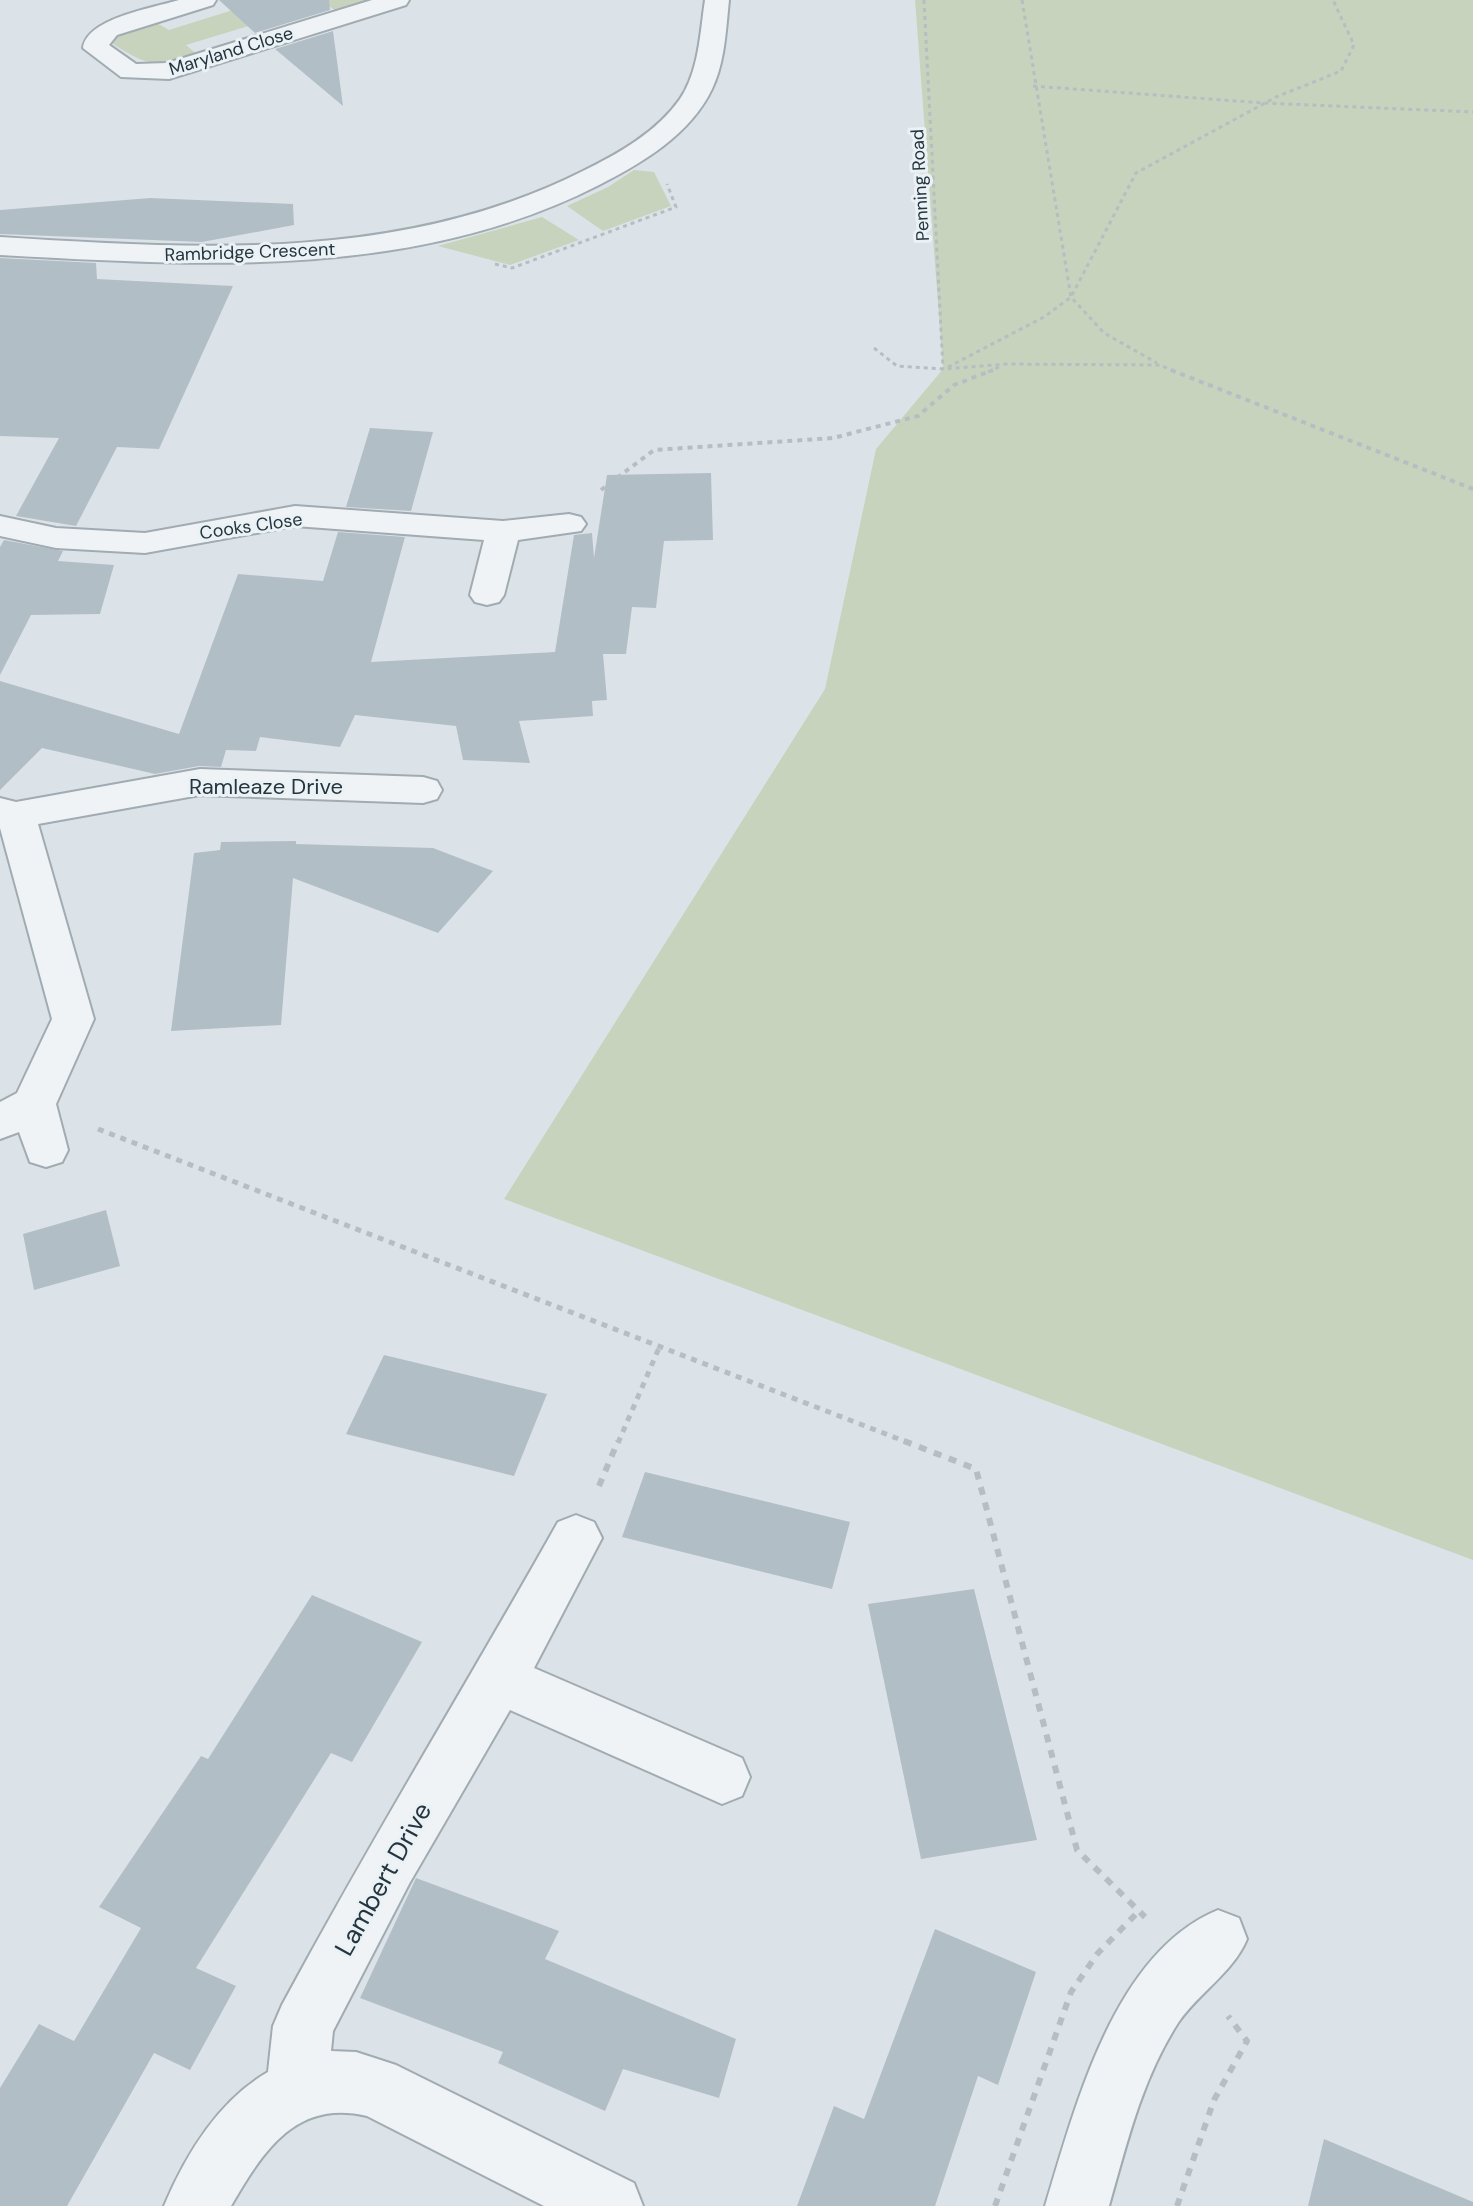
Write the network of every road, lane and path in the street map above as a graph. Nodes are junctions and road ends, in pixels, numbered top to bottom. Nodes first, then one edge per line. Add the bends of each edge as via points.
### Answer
1 (204, 0) edge
2 (397, 0) edge
3 (717, 0) edge
4 (924, 0) edge
5 (1022, 0) edge
6 (1333, 0) edge
7 (1033, 86) junction
8 (1264, 103) junction
9 (1473, 112) edge
10 (0, 246) edge
11 (1071, 297) junction
12 (874, 348) dead end
13 (1008, 364) junction
14 (1160, 365) junction
15 (943, 369) junction
16 (1473, 489) edge
17 (560, 525) joint
18 (0, 526) edge
19 (503, 531) junction
20 (487, 595) dead end
21 (423, 790) dead end
22 (8, 813) edge
23 (17, 1113) edge
24 (46, 1150) dead end
25 (659, 1348) junction
26 (576, 1538) joint
27 (499, 1679) junction
28 (722, 1777) dead end
29 (1204, 1951) junction
30 (297, 2090) junction
31 (196, 2206) edge
32 (611, 2206) edge
33 (1077, 2206) edge
34 (1177, 2206) edge

1 - 2 street, Maryland Close via 108,30 97,39 96,48 130,72 169,71
3 - 10 street, Rambridge Crescent via 707,67 680,117 599,176 540,202 432,234 261,256
4 - 15 path, Penning Road
5 - 7 path
6 - 8 path via 1354,45 1341,71
7 - 8 path
7 - 11 path
8 - 9 path
8 - 11 path via 1136,173
11 - 14 path via 1104,333
11 - 15 path via 1044,317
12 - 15 path via 897,366
13 - 14 path
13 - 15 path
13 - 17 path via 954,385 918,416 833,438 654,450
14 - 16 path
17 - 19 street, Cooks Close
18 - 19 street, Cooks Close via 56,538 145,543 295,516
19 - 20 street
21 - 22 street, Ramleaze Drive via 200,782
22 - 23 street, Ramleaze Drive via 73,1019
23 - 24 street
23 - 25 path
25 - 26 path
25 - 29 path via 976,1469 1077,1850
26 - 27 street, Lambert Drive
27 - 28 street
27 - 30 street, Lambert Drive via 389,1864 303,2026
29 - 33 street via 1159,2000 1134,2041
29 - 34 path via 1247,2041 1224,2073 1202,2123
30 - 31 street via 266,2107 233,2143
30 - 32 street via 337,2081 374,2087

